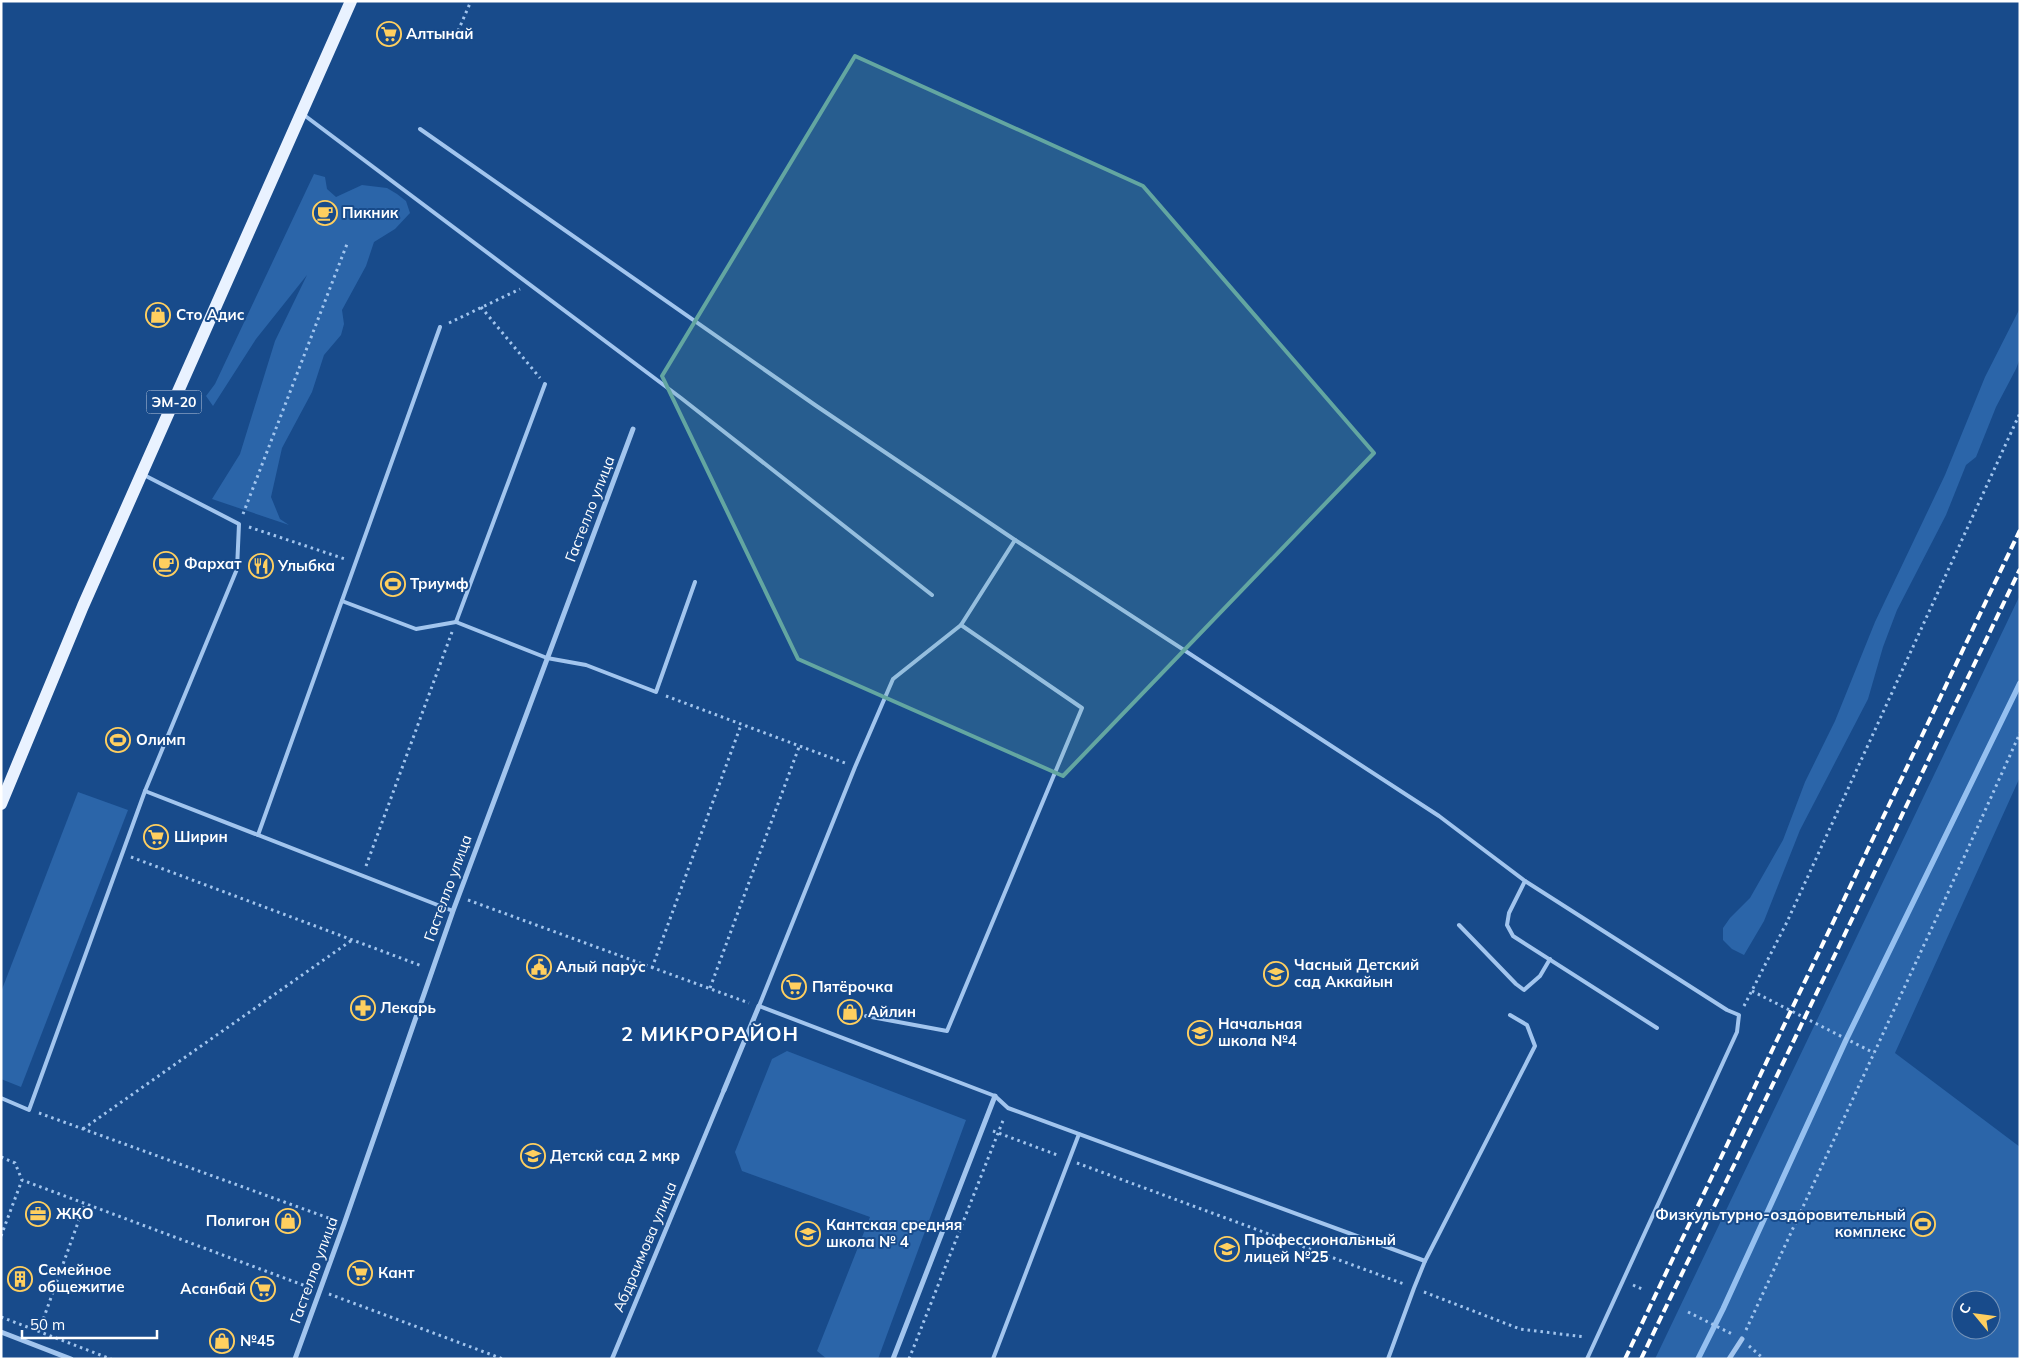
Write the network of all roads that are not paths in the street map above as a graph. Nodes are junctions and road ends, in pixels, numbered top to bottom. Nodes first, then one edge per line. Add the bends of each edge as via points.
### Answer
1 (350, 1) edge
2 (302, 114) junction
3 (420, 129) dead end
4 (440, 327) road end
5 (545, 384) road end
6 (633, 429) dead end
7 (142, 475) junction
8 (1015, 540) junction
9 (695, 582) dead end
10 (932, 595) dead end
11 (342, 601) junction
12 (456, 622) junction
13 (961, 624) junction
14 (547, 658) junction
15 (145, 791) junction
16 (1, 804) edge
17 (258, 835) junction
18 (1525, 881) junction
19 (453, 911) junction
20 (1459, 925) dead end
21 (1550, 959) junction
22 (759, 1006) junction
23 (1510, 1015) dead end
24 (866, 1016) dead end
25 (1656, 1028) dead end
26 (724, 1090) joint
27 (995, 1096) junction
28 (1, 1098) edge
29 (1080, 1134) junction
30 (1425, 1261) junction
31 (1, 1332) edge
32 (1742, 1339) road end
33 (70, 1359) edge
34 (295, 1359) edge
35 (612, 1359) edge
36 (894, 1359) edge
37 (993, 1359) edge
38 (1388, 1359) edge
39 (1586, 1359) edge
40 (1729, 1359) edge

1 - 2 main road, ЭМ-20
2 - 7 main road, ЭМ-20
2 - 10 lane via 682,398
3 - 8 lane
4 - 11 lane
5 - 12 lane
6 - 14 street, Гастелло улица
7 - 15 lane via 239,524 237,569
7 - 16 main road, ЭМ-20
8 - 13 lane
8 - 18 lane via 1439,816
9 - 14 lane via 656,692 586,665
11 - 12 lane via 416,629
11 - 17 lane
12 - 14 lane
13 - 22 lane via 893,679
13 - 24 lane via 1082,708 947,1031
14 - 19 street, Гастелло улица
15 - 17 lane
15 - 28 lane via 29,1110
17 - 19 lane
18 - 21 lane via 1509,913 1507,925 1513,936
18 - 39 lane via 1739,1016 1737,1032
19 - 34 street, Гастелло улица
20 - 21 lane via 1524,990 1540,976
21 - 25 lane
22 - 26 street, Абдраимова улица
22 - 27 lane
23 - 30 lane via 1527,1025 1534,1046
26 - 35 street, Абдраимова улица
27 - 29 lane via 1008,1108
27 - 36 street
29 - 30 lane
29 - 37 lane
30 - 38 lane
31 - 33 street
32 - 40 street

